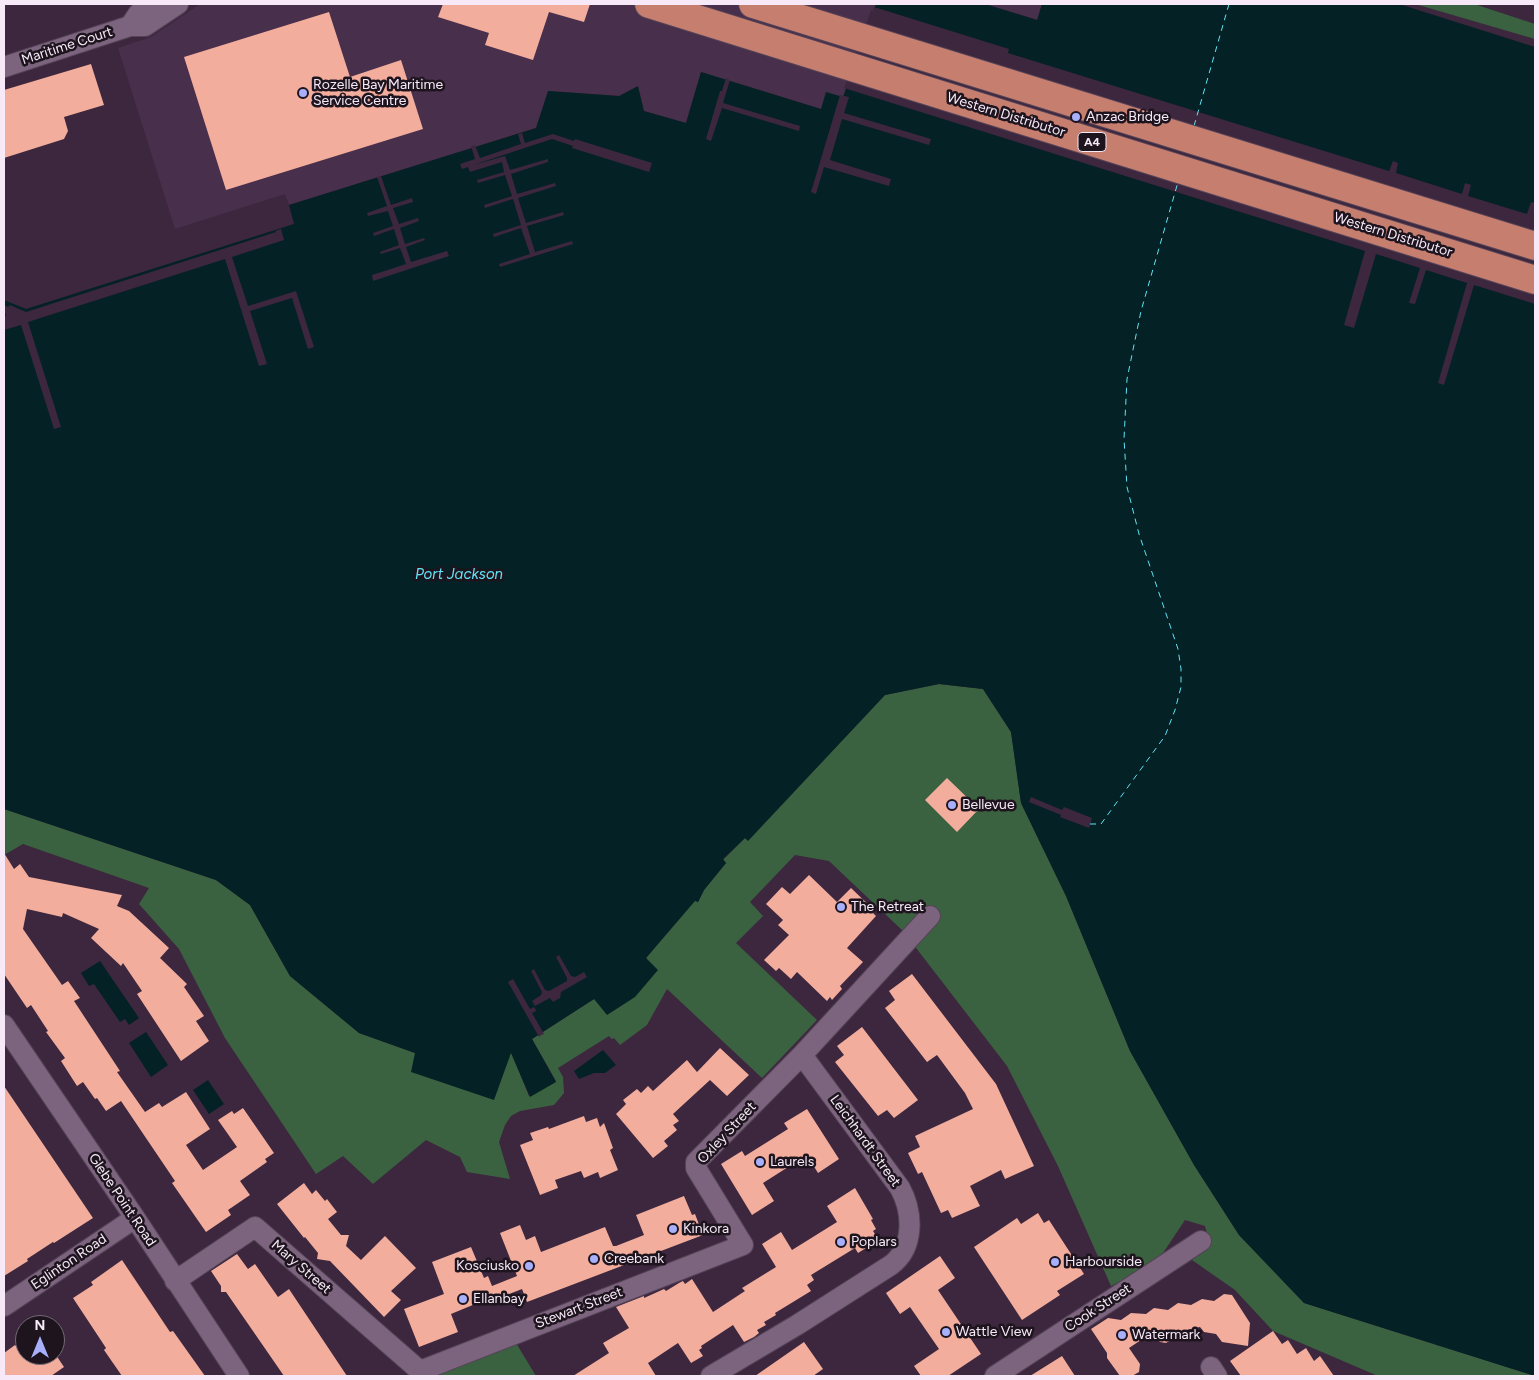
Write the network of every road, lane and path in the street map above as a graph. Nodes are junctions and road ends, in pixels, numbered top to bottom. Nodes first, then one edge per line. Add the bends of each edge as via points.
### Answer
1 (148, 4) edge
2 (178, 4) edge
3 (649, 4) edge
4 (754, 4) edge
5 (130, 26) junction
6 (4, 66) edge
7 (1535, 246) edge
8 (1535, 280) edge
9 (930, 916) dead end
10 (4, 1025) edge
11 (802, 1055) junction
12 (135, 1218) junction
13 (1201, 1241) dead end
14 (743, 1245) joint
15 (175, 1281) junction
16 (4, 1306) edge
17 (421, 1373) edge
18 (239, 1376) edge
19 (711, 1376) edge
20 (995, 1376) edge

1 - 5 street, Maritime Court
2 - 5 street, Maritime Court via 145,26
3 - 8 highway, Western Distributor / A4
4 - 7 highway, A4
5 - 6 street, Maritime Court
9 - 11 street
10 - 12 street, Glebe Point Road
11 - 14 street, Oxley Street via 695,1163
11 - 19 street, Leichhardt Street via 900,1188 909,1216 905,1249 891,1265
12 - 15 street, Glebe Point Road
12 - 16 street, Eglinton Road
13 - 20 street, Cook Street
14 - 17 street, Stewart Street
15 - 17 street, Mary Street via 255,1227
15 - 18 street, Glebe Point Road

